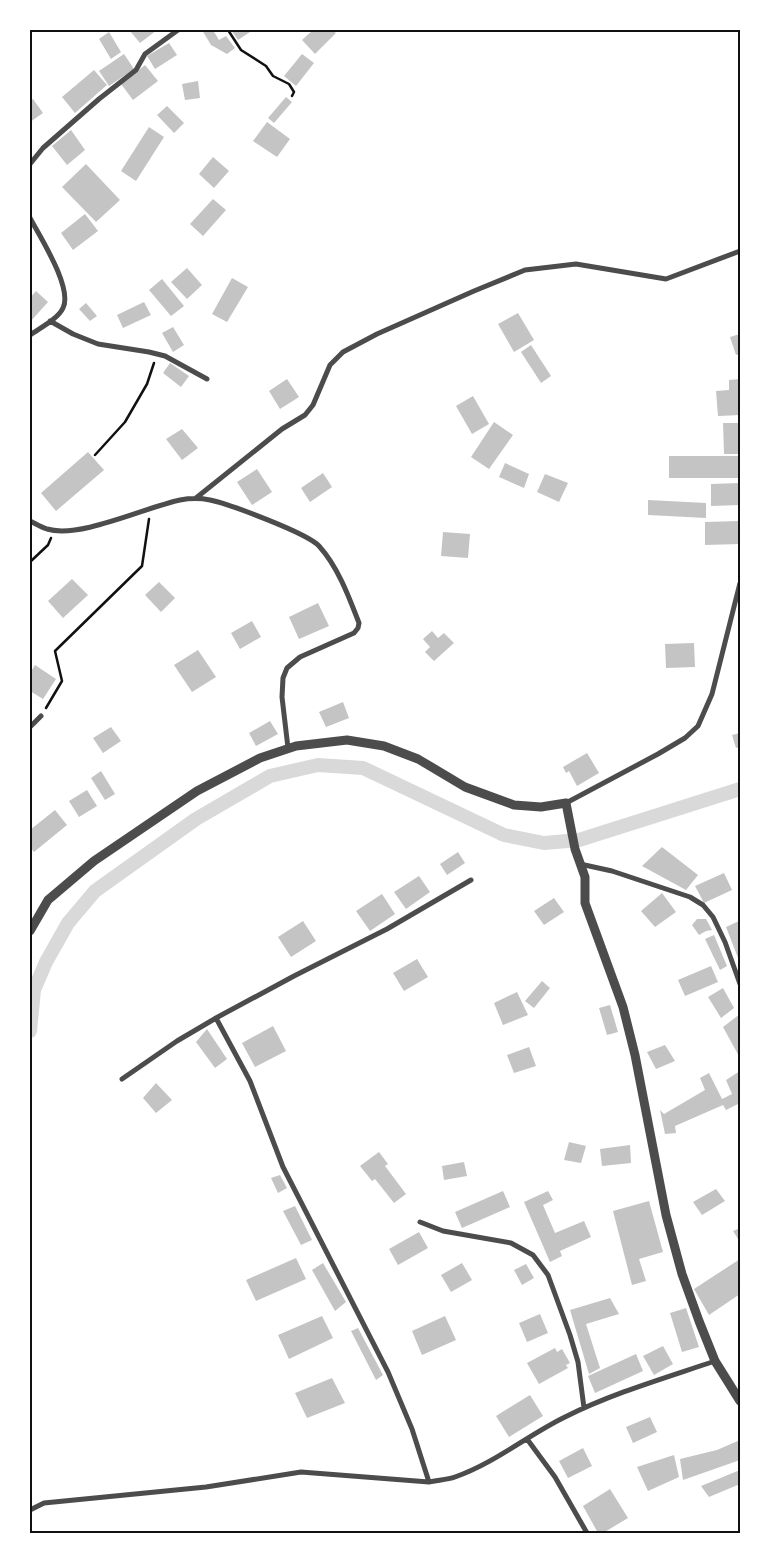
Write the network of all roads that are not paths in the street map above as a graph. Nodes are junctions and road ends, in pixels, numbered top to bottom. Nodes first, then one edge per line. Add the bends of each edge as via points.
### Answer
1 (178, 30) edge
2 (30, 164) edge
3 (30, 218) edge
4 (740, 251) edge
5 (50, 321) junction
6 (30, 335) edge
7 (207, 379) dead end
8 (196, 498) junction
9 (30, 521) edge
10 (740, 583) edge
11 (41, 716) road end
12 (30, 727) edge
13 (288, 748) junction
14 (566, 803) junction
15 (580, 864) junction
16 (471, 880) dead end
17 (30, 931) edge
18 (740, 984) edge
19 (216, 1018) junction
20 (122, 1080) dead end
21 (420, 1222) dead end
22 (715, 1361) junction
23 (740, 1401) edge
24 (584, 1408) junction
25 (527, 1439) junction
26 (429, 1482) junction
27 (30, 1510) edge
28 (587, 1533) edge

1 - 2 street via 145,54 136,70 50,142
3 - 5 street via 61,280 66,299 62,310
4 - 8 street via 666,279 576,264 525,270 395,326 343,352 330,365 313,405 305,415
5 - 6 street
5 - 7 street via 98,344 165,356
8 - 9 street via 179,500 90,527 62,531
8 - 13 street via 244,511 307,537 318,546 346,590 359,623 354,633 300,657 287,668 282,697
10 - 14 street via 712,694 698,726 658,754
11 - 12 street
13 - 14 street via 347,740 384,746 418,760 465,787 514,805 541,807
13 - 17 street via 260,758 197,791 94,861 48,900
14 - 15 street
15 - 18 street via 612,870 690,897 704,906 725,942
15 - 22 street via 585,877 585,903 623,1007 635,1055 666,1215 682,1274
16 - 19 street via 387,930
19 - 20 street via 176,1041
19 - 26 street via 250,1081 283,1167 388,1372 412,1429
21 - 24 street via 443,1231 511,1243 533,1255 548,1275 570,1335 578,1362
22 - 23 street
22 - 24 street
24 - 25 street
25 - 26 street via 454,1477
25 - 28 street
26 - 27 street via 301,1472 206,1487 44,1503

